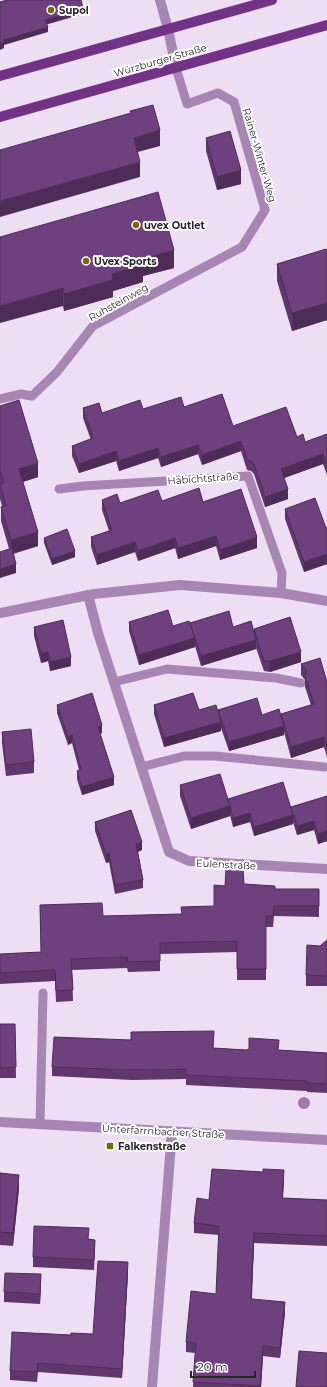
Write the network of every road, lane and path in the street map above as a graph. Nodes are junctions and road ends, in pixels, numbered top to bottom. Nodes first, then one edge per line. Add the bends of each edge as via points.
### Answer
1 (160, 0) edge
2 (272, 0) edge
3 (327, 24) edge
4 (168, 29) junction
5 (176, 68) junction
6 (0, 76) edge
7 (0, 117) edge
8 (242, 247) joint
9 (0, 399) edge
10 (59, 490) dead end
11 (281, 593) junction
12 (88, 595) junction
13 (327, 601) edge
14 (0, 613) edge
15 (114, 682) junction
16 (301, 683) dead end
17 (141, 767) junction
18 (325, 767) dead end
19 (327, 869) edge
20 (43, 993) dead end
21 (0, 1122) edge
22 (40, 1124) junction
23 (172, 1131) junction
24 (327, 1140) edge
25 (152, 1387) edge

1 - 4 street
2 - 4 main road
3 - 5 main road, Würzburger Straße
4 - 5 street
4 - 6 main road
5 - 7 main road, Würzburger Straße
5 - 8 lane, Rainer-Winter-Weg via 187,104 218,93 234,102 265,210
8 - 9 lane, Ruhsteinweg via 93,326 56,372 32,396 21,394
10 - 11 lane, Habichtstraße via 83,486 248,476 282,574
11 - 12 street via 180,585
11 - 13 street
12 - 14 street
12 - 15 street, Eulenstraße
15 - 16 lane via 168,669 276,678
15 - 17 street, Eulenstraße
17 - 18 lane via 184,756 215,756
17 - 19 street, Eulenstraße via 169,852 188,861
20 - 22 lane
21 - 22 street, Unterfarrnbacher Straße
22 - 23 street, Unterfarrnbacher Straße
23 - 24 street, Unterfarrnbacher Straße
23 - 25 street

